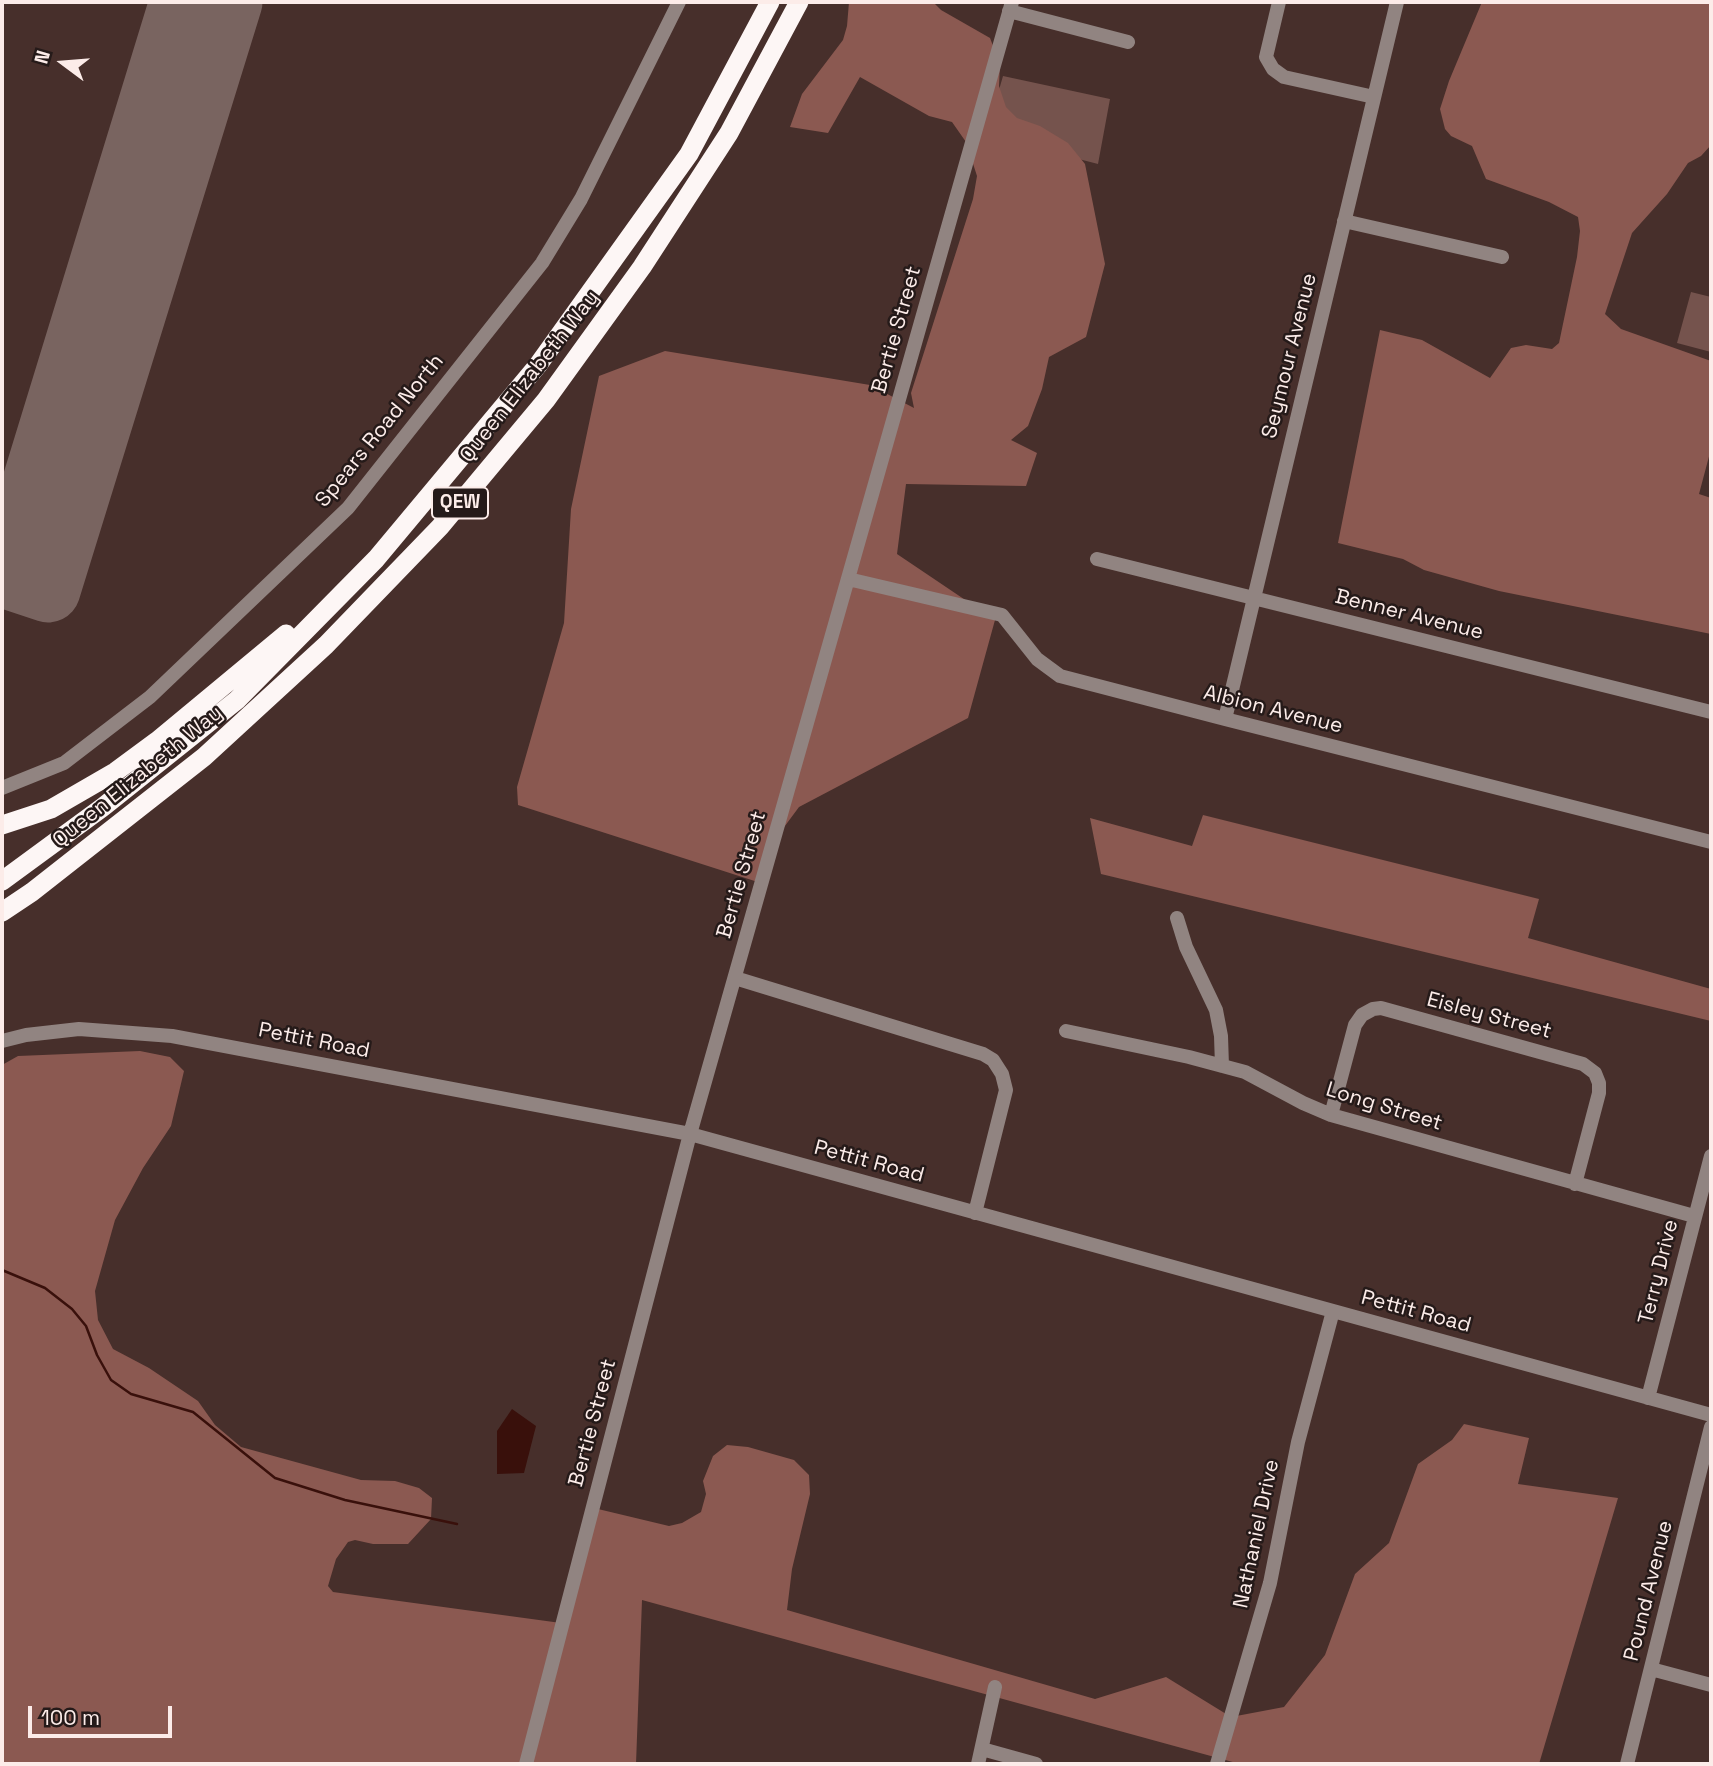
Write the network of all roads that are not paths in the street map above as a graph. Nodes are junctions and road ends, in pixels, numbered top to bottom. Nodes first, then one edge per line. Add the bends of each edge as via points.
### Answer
1 (679, 2) edge
2 (770, 2) edge
3 (799, 2) edge
4 (1279, 2) edge
5 (1397, 2) edge
6 (1011, 6) edge
7 (1128, 42) dead end
8 (1374, 97) junction
9 (1345, 221) junction
10 (1502, 257) dead end
11 (376, 559) junction
12 (1097, 559) dead end
13 (848, 579) junction
14 (1254, 597) junction
15 (1711, 712) edge
16 (1225, 719) junction
17 (2, 788) edge
18 (2, 825) edge
19 (1711, 842) edge
20 (2, 881) edge
21 (2, 914) edge
22 (1177, 918) dead end
23 (735, 978) junction
24 (1066, 1031) dead end
25 (2, 1041) edge
26 (1222, 1066) junction
27 (1331, 1115) junction
28 (690, 1135) junction
29 (1711, 1156) edge
30 (1575, 1184) junction
31 (975, 1213) junction
32 (1694, 1216) junction
33 (1333, 1311) junction
34 (1648, 1398) junction
35 (1711, 1415) edge
36 (1711, 1427) edge
37 (1651, 1669) junction
38 (1711, 1685) edge
39 (995, 1687) dead end
40 (982, 1749) junction
41 (526, 1764) edge
42 (978, 1764) edge
43 (1036, 1764) edge
44 (1217, 1764) edge
45 (1627, 1764) edge

1 - 17 street, Spears Road North via 581,199 542,263 348,508 150,697 64,763
2 - 11 highway, Queen Elizabeth Way / QEW via 689,154 538,365
3 - 21 highway, Queen Elizabeth Way / QEW via 729,133 642,267 546,400 440,527 326,645 204,757
4 - 8 street via 1266,57 1273,69 1284,77
5 - 8 street, Seymour Avenue
6 - 7 street
6 - 13 street, Bertie Street
8 - 9 street, Seymour Avenue
9 - 10 street
9 - 14 street, Seymour Avenue
11 - 18 highway via 125,764 51,809
11 - 20 highway, Queen Elizabeth Way / QEW via 237,700
12 - 14 street, Benner Avenue
13 - 16 street, Albion Avenue via 1002,615 1037,659 1060,676
13 - 23 street, Bertie Street
14 - 15 street, Benner Avenue
14 - 16 street, Seymour Avenue
16 - 19 street, Albion Avenue
22 - 26 street via 1216,1010
23 - 28 street, Bertie Street
23 - 31 street via 993,1060 1006,1090
24 - 26 street, Long Street
25 - 28 street, Pettit Road via 79,1029 172,1036
26 - 27 street, Long Street via 1245,1072
27 - 30 street, Long Street
27 - 30 street, Eisley Street via 1355,1025 1373,1009 1583,1064 1595,1073 1600,1093
28 - 31 street, Pettit Road
28 - 41 street, Bertie Street
29 - 32 street, Terry Drive
30 - 32 street, Long Street
31 - 33 street, Pettit Road
32 - 34 street, Terry Drive
33 - 34 street, Pettit Road
33 - 44 street, Nathaniel Drive via 1301,1430 1270,1583
34 - 35 street, Pettit Road
36 - 37 street, Pound Avenue
37 - 38 street
37 - 45 street, Pound Avenue
39 - 40 street
40 - 42 street
40 - 43 street

